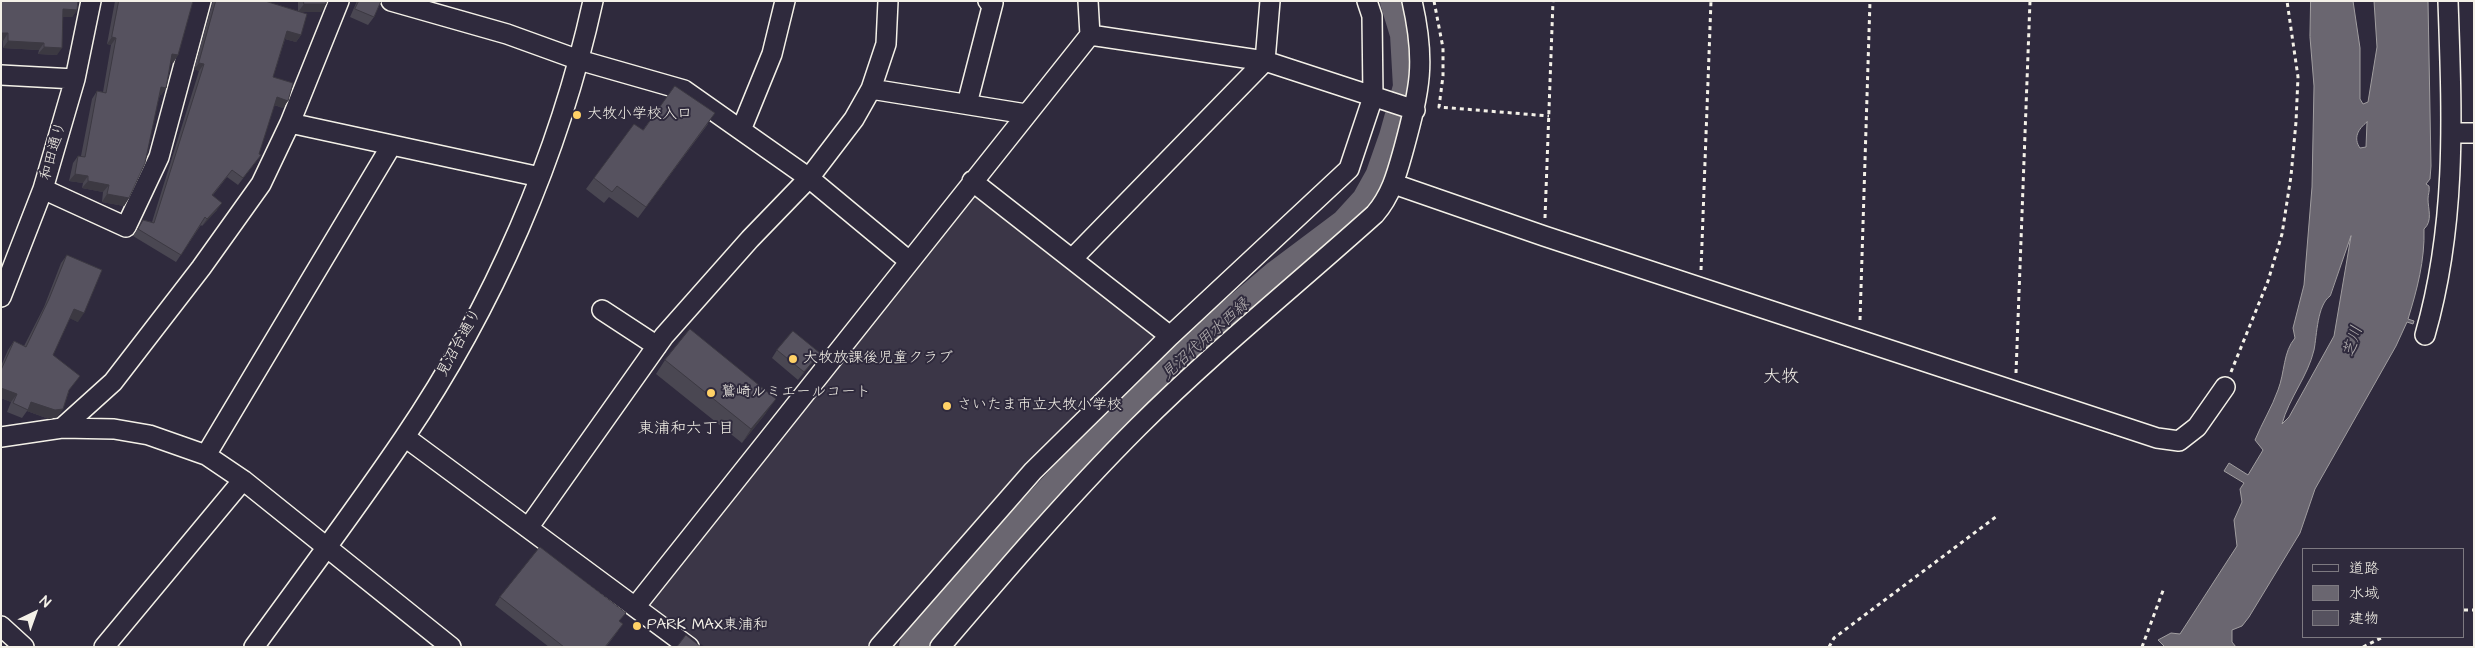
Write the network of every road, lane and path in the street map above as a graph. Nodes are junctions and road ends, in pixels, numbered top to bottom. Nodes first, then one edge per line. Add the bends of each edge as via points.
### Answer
1 (91, 1) edge
2 (201, 1) edge
3 (339, 1) edge
4 (391, 1) edge
5 (593, 1) edge
6 (785, 1) edge
7 (888, 1) edge
8 (988, 1) edge
9 (1088, 1) edge
10 (1270, 1) edge
11 (1367, 1) edge
12 (1412, 1) edge
13 (1434, 1) edge
14 (1553, 1) edge
15 (1710, 1) edge
16 (1870, 1) edge
17 (2030, 1) edge
18 (2287, 1) edge
19 (2448, 1) edge
20 (1090, 35) junction
21 (579, 60) junction
22 (1265, 61) junction
23 (1, 74) edge
24 (75, 79) junction
25 (871, 90) junction
26 (1373, 97) junction
27 (967, 104) junction
28 (1415, 110) junction
29 (1026, 114) junction
30 (1549, 116) junction
31 (290, 123) junction
32 (741, 130) junction
33 (2453, 133) junction
34 (2474, 133) edge
35 (391, 146) junction
36 (540, 177) junction
37 (809, 178) junction
38 (972, 181) junction
39 (1394, 184) junction
40 (43, 189) junction
41 (1544, 236) junction
42 (1072, 259) junction
43 (909, 262) junction
44 (1700, 288) junction
45 (1, 297) edge
46 (602, 310) dead end
47 (2425, 335) dead end
48 (1170, 336) junction
49 (1859, 340) junction
50 (657, 346) junction
51 (2225, 387) joint
52 (2016, 392) junction
53 (62, 428) junction
54 (1, 437) edge
55 (404, 437) junction
56 (206, 455) junction
57 (243, 480) junction
58 (1997, 516) dead end
59 (528, 528) junction
60 (326, 547) junction
61 (2164, 588) dead end
62 (635, 607) junction
63 (1, 626) edge
64 (2381, 638) edge
65 (441, 644) edge
66 (24, 647) edge
67 (104, 647) edge
68 (254, 647) edge
69 (689, 647) edge
70 (879, 647) edge
71 (940, 647) edge
72 (1829, 647) edge
73 (2142, 647) edge
74 (2363, 647) edge

1 - 24 street, 和田通り
2 - 40 street via 158,157 126,228
3 - 31 street
4 - 21 street via 507,34
5 - 21 street, 見沼台通り
6 - 32 street via 772,54
7 - 25 street via 886,44
8 - 27 street via 993,3
9 - 20 street
10 - 22 street
11 - 26 street via 1372,16
12 - 28 street via 1420,35 1421,76
13 - 30 path via 1444,48 1439,107
14 - 30 path
15 - 44 path
16 - 49 path
17 - 52 path
18 - 51 path via 2298,77 2293,158 2282,234 2268,281
19 - 33 street
20 - 22 street
20 - 29 street
21 - 32 street via 684,90
21 - 36 street, 見沼台通り
22 - 26 street
22 - 42 street
23 - 24 street
24 - 40 street, 和田通り
25 - 27 street
25 - 37 street via 854,119
26 - 28 street
26 - 48 street via 1350,170
27 - 29 street
28 - 39 street
29 - 38 street
30 - 41 path
31 - 35 street
31 - 53 street via 261,184 201,268 113,382
32 - 37 street
33 - 34 street
33 - 47 street via 2443,254
35 - 36 street
35 - 56 street
36 - 55 street, 見沼台通り via 524,220 478,312
37 - 43 street
37 - 50 street via 750,239
38 - 42 street
38 - 43 street
39 - 41 street
39 - 71 street via 1387,200 1375,214 1215,354 1137,428 1020,554
40 - 45 street, 和田通り
41 - 44 street
42 - 48 street
43 - 62 street
44 - 49 street
46 - 50 street
48 - 70 street via 1032,471
49 - 52 street
50 - 59 street
51 - 52 street via 2197,426 2179,441 2157,438
53 - 54 street
53 - 56 street via 114,429 149,435
55 - 59 street
55 - 60 street, 見沼台通り
56 - 57 street
57 - 60 street
57 - 67 street
58 - 72 path via 1834,638
59 - 62 street
60 - 65 street
60 - 68 street, 見沼台通り
61 - 73 path
62 - 69 street
63 - 66 street
64 - 74 path

